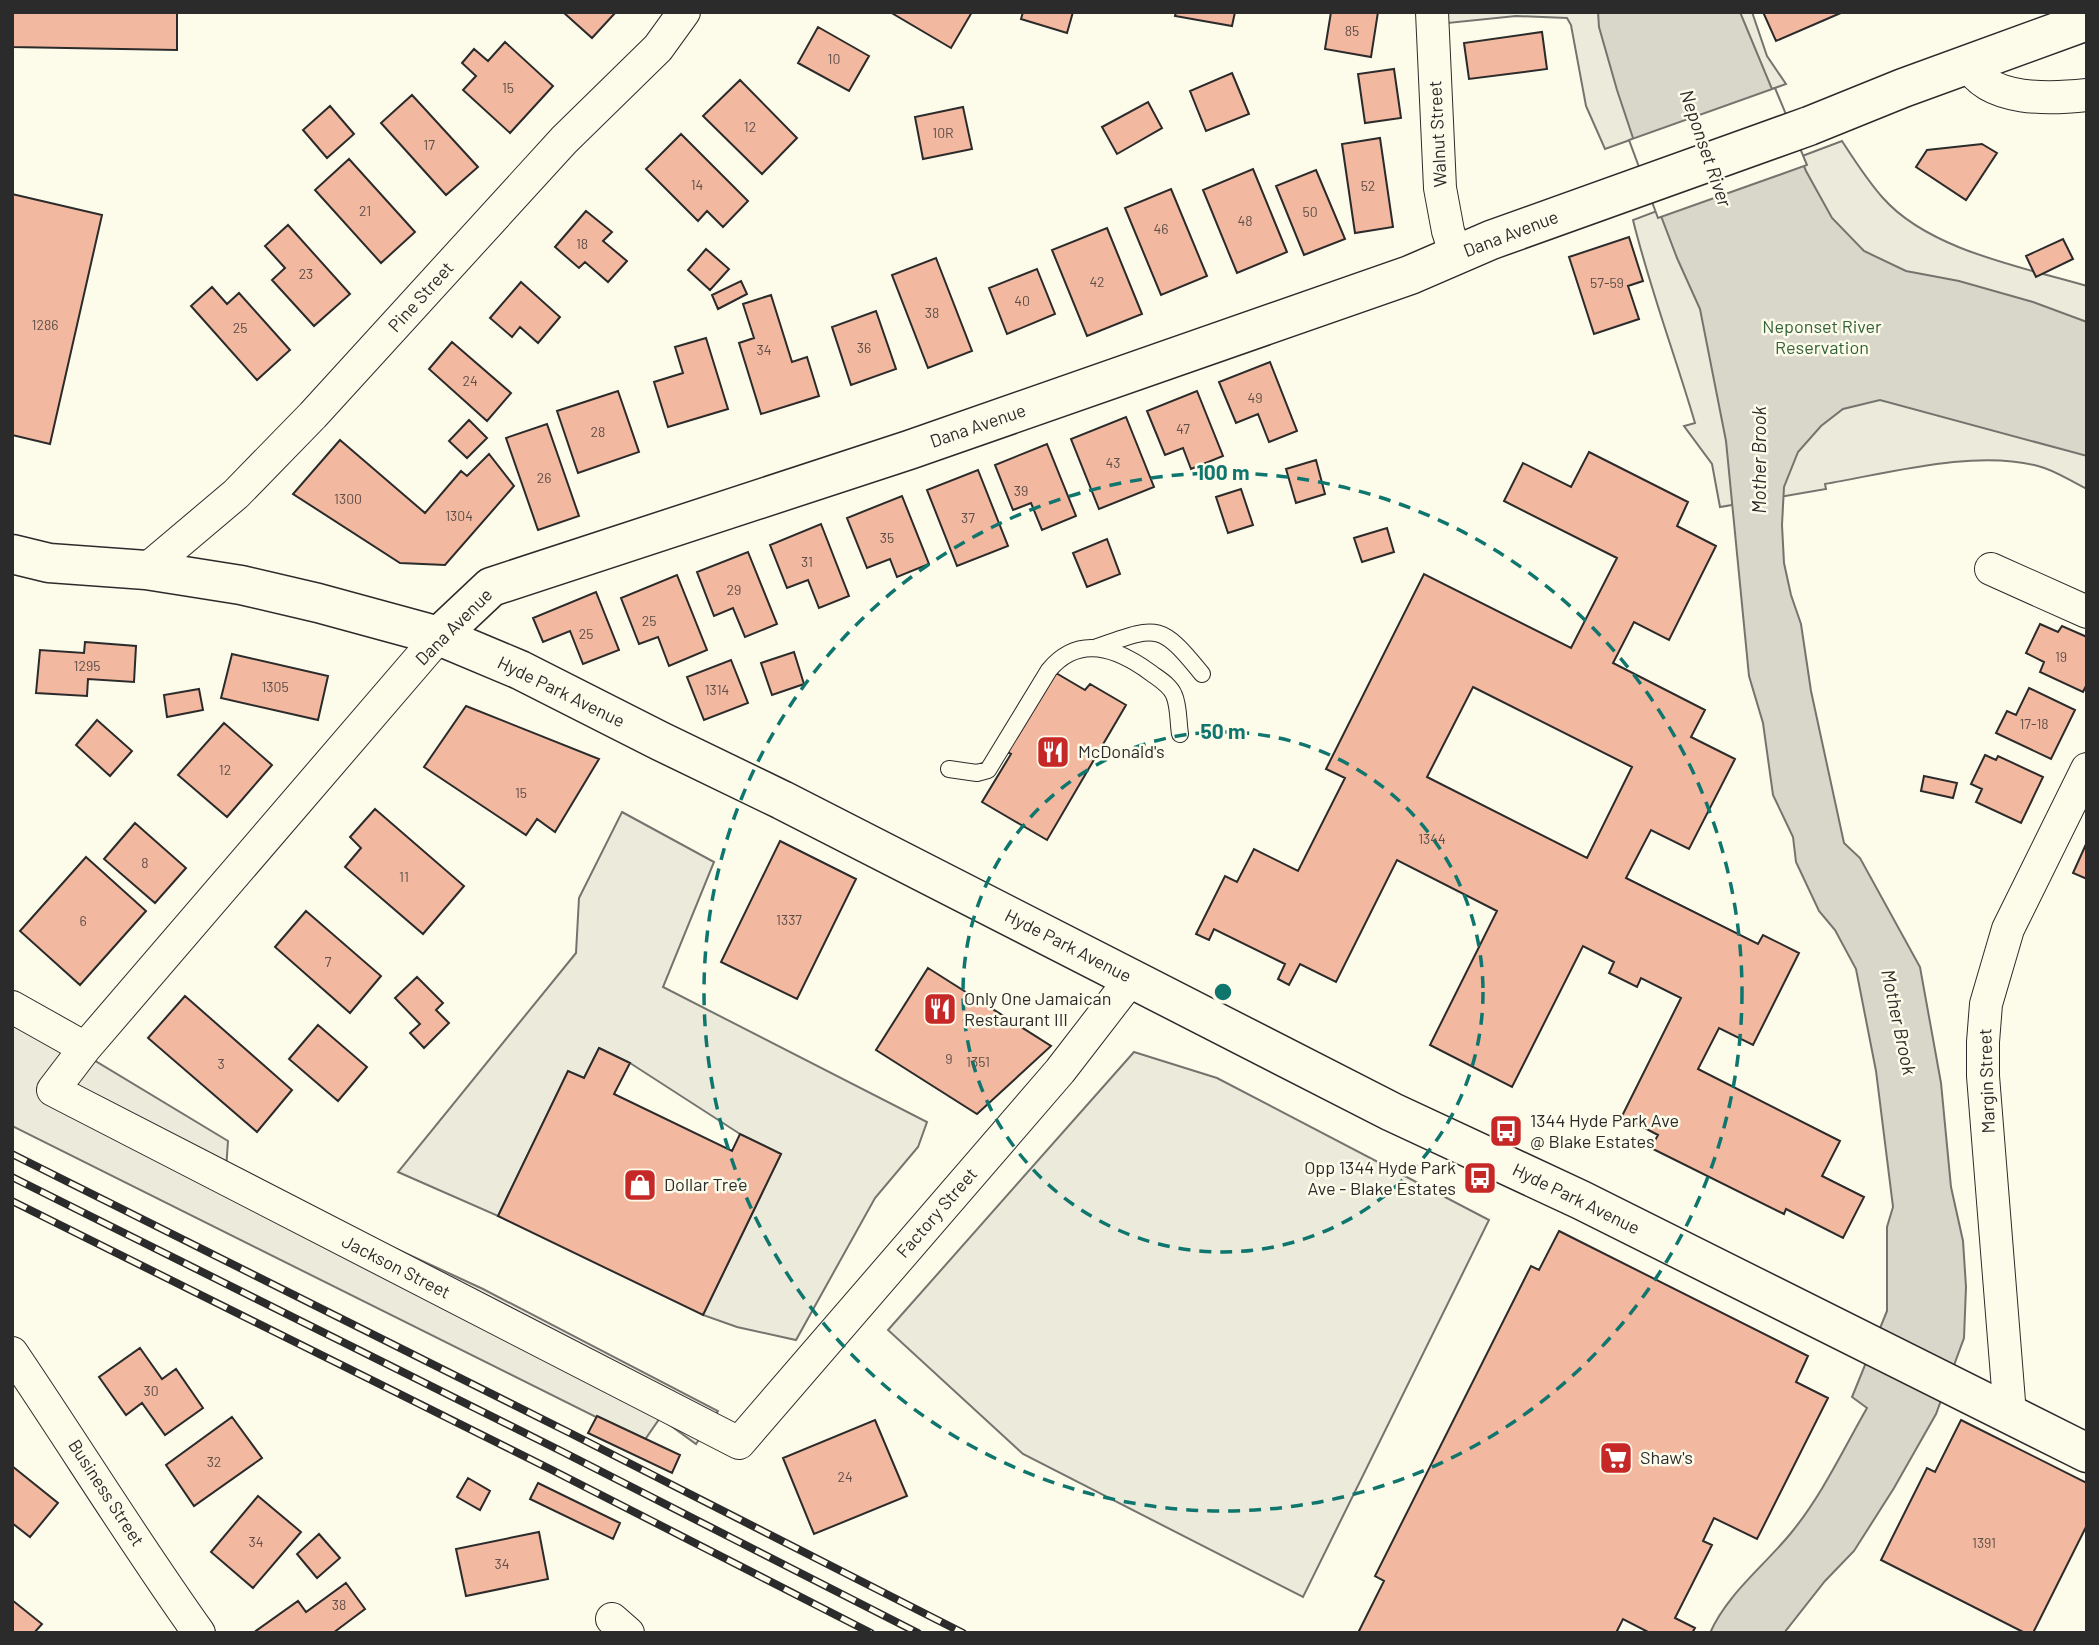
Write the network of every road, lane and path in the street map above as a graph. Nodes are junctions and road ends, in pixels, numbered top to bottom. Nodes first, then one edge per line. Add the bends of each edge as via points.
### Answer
1 (684, 12) edge
2 (1432, 12) edge
3 (2087, 21) edge
4 (1969, 65) junction
5 (2087, 95) edge
6 (1456, 255) junction
7 (12, 554) edge
8 (1991, 569) dead end
9 (146, 570) junction
10 (2087, 612) edge
11 (439, 636) junction
12 (1097, 647) junction
13 (1202, 674) dead end
14 (1180, 734) dead end
15 (949, 769) dead end
16 (2087, 769) edge
17 (1130, 979) junction
18 (12, 1007) edge
19 (85, 1048) junction
20 (53, 1090) joint
21 (12, 1353) edge
22 (2010, 1414) junction
23 (739, 1443) joint
24 (2087, 1453) edge
25 (199, 1633) edge

1 - 9 street, Pine Street via 658,48 564,140 313,415 236,494
2 - 6 street, Walnut Street via 1440,188
3 - 4 main road, Dana Avenue
4 - 5 street via 1984,83 2010,92
4 - 6 main road, Dana Avenue
6 - 11 main road, Dana Avenue via 909,450 491,587
7 - 9 main road, Hyde Park Avenue via 49,563
8 - 10 street
9 - 11 main road, Hyde Park Avenue via 241,585
11 - 17 main road, Hyde Park Avenue via 520,670 782,800
11 - 19 street, Dana Avenue
12 - 13 lane via 1151,631 1184,651
12 - 14 lane via 1144,668 1166,684 1175,696
12 - 15 lane via 1076,649 1059,658 988,770
16 - 22 street, Margin Street via 2008,929 1986,1004 1983,1076
17 - 22 main road, Hyde Park Avenue
17 - 23 street, Factory Street via 1060,1071
18 - 19 street
19 - 20 street, Dana Avenue
20 - 23 street, Jackson Street
21 - 25 street, Business Street
22 - 24 main road, Hyde Park Avenue

